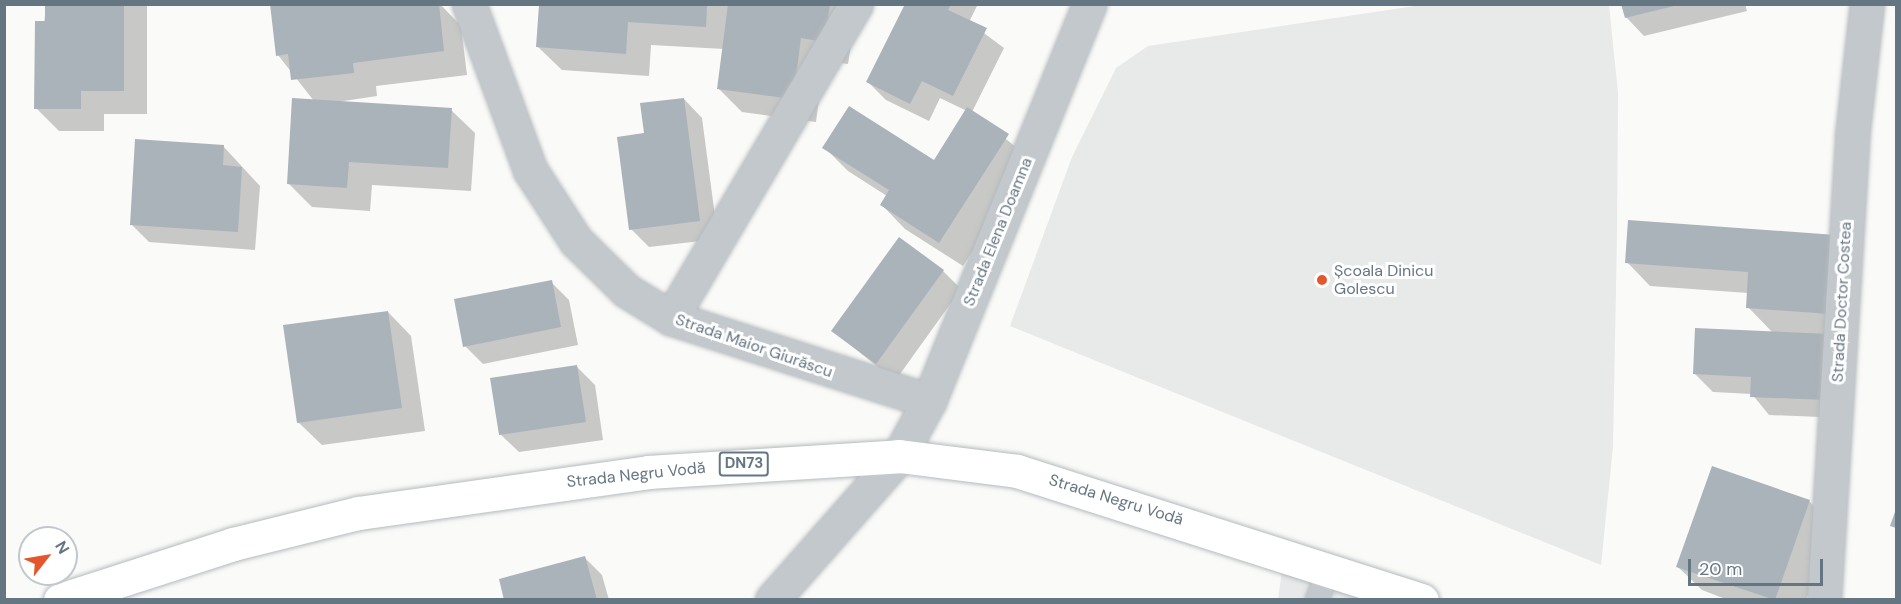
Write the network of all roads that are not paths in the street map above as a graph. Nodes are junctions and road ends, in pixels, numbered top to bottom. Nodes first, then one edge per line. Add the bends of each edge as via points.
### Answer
1 (469, 4) edge
2 (856, 4) edge
3 (1089, 4) edge
4 (1867, 4) edge
5 (671, 318) junction
6 (929, 401) junction
7 (899, 456) junction
8 (1330, 567) junction
9 (60, 600) edge
10 (772, 600) edge
11 (1317, 600) edge
12 (1422, 600) edge
13 (1824, 600) edge

1 - 5 street, Strada Maior Giurăscu via 530,170 576,241 627,291
2 - 5 street
3 - 6 street, Strada Elena Doamna
4 - 13 street, Strada Doctor Costea via 1852,137
5 - 6 street, Strada Maior Giurăscu
6 - 7 street, Strada Elena Doamna
7 - 8 main road, Strada Negru Vodă / DN73 via 1017,471
7 - 9 main road, Strada Negru Vodă / DN73 via 648,472 358,513 233,544
7 - 10 street, Strada Elena Doamna
8 - 11 lane
8 - 12 main road, Strada Negru Vodă / DN73

